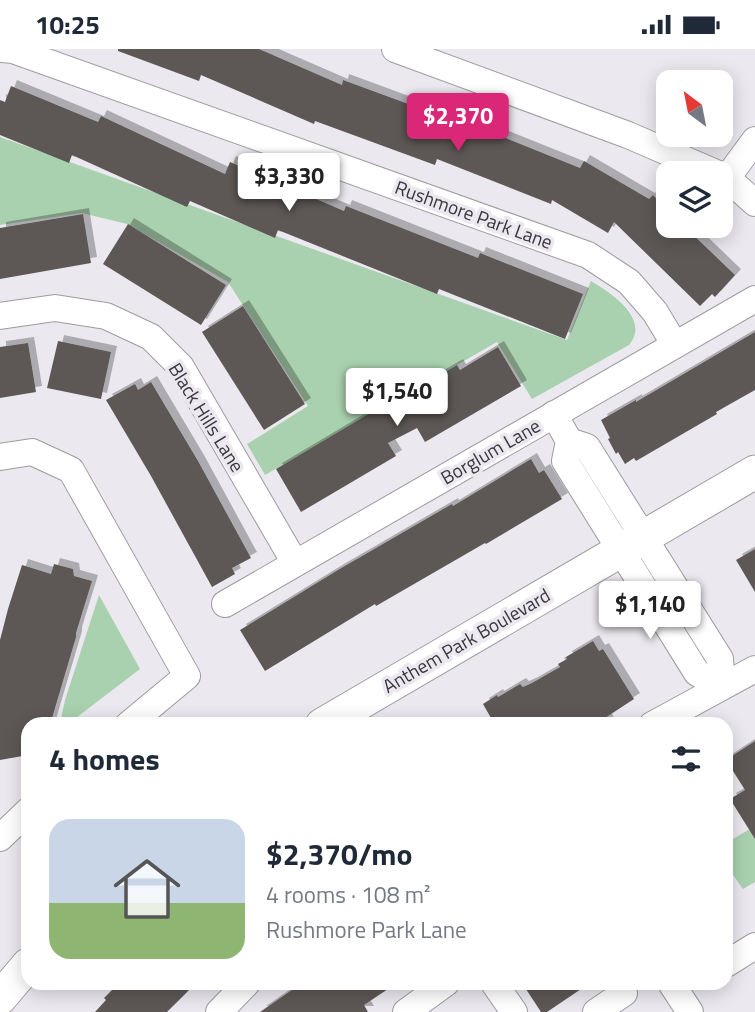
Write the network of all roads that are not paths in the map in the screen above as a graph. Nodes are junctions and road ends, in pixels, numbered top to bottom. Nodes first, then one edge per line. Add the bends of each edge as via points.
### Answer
1 (2, 49) edge
2 (408, 51) edge
3 (755, 140) edge
4 (687, 161) edge
5 (733, 163) edge
6 (733, 186) edge
7 (755, 203) edge
8 (755, 299) edge
9 (0, 316) edge
10 (675, 345) junction
11 (554, 414) junction
12 (0, 457) edge
13 (755, 472) edge
14 (632, 543) junction
15 (295, 563) junction
16 (225, 604) dead end
17 (755, 669) edge
18 (722, 686) junction
19 (138, 717) edge
20 (336, 717) edge
21 (666, 717) edge
22 (21, 818) edge
23 (0, 838) edge
24 (755, 946) edge
25 (733, 960) edge
26 (21, 973) edge
27 (240, 990) edge
28 (436, 990) edge
29 (499, 990) edge
30 (624, 993) dead end
31 (0, 998) edge
32 (219, 1012) edge
33 (405, 1012) edge
34 (514, 1012) edge
35 (596, 1012) edge

1 - 10 street, Rushmore Park Lane via 588,255 629,282
2 - 4 street
3 - 5 street
6 - 7 street
8 - 10 street, Borglum Lane
9 - 15 street, Black Hills Lane via 55,308 106,316 150,337 181,367
10 - 11 street, Borglum Lane
11 - 14 street via 569,441 587,447
11 - 15 street, Borglum Lane
12 - 19 street via 32,452 71,470 187,676
13 - 14 main road, Anthem Park Boulevard
14 - 18 street via 720,659
14 - 20 main road, Anthem Park Boulevard
15 - 16 street, Borglum Lane
17 - 18 street
18 - 21 street
22 - 23 street
24 - 25 street
26 - 31 main road
27 - 32 street
28 - 33 street
29 - 34 street
30 - 35 street

